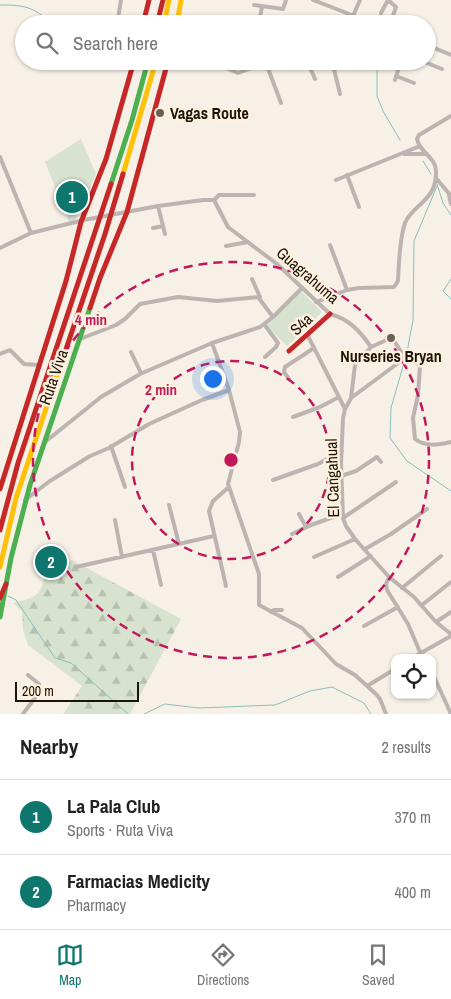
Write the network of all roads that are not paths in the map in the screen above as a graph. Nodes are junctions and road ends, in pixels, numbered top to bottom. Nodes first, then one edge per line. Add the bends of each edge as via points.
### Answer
1 (120, 0) edge
2 (148, 0) edge
3 (163, 0) edge
4 (169, 0) edge
5 (181, 0) edge
6 (286, 0) edge
7 (313, 0) edge
8 (360, 0) edge
9 (388, 0) edge
10 (254, 5) dead end
11 (262, 6) junction
12 (381, 13) dead end
13 (118, 15) edge
14 (145, 15) edge
15 (159, 15) edge
16 (166, 15) edge
17 (178, 15) edge
18 (260, 15) edge
19 (351, 15) edge
20 (354, 15) edge
21 (393, 15) edge
22 (436, 49) edge
23 (451, 55) edge
24 (436, 67) edge
25 (442, 69) dead end
26 (131, 70) edge
27 (146, 70) edge
28 (153, 70) edge
29 (165, 70) edge
30 (231, 70) edge
31 (246, 70) edge
32 (271, 70) edge
33 (310, 70) edge
34 (334, 70) edge
35 (398, 70) edge
36 (314, 79) dead end
37 (414, 83) dead end
38 (340, 94) dead end
39 (281, 103) dead end
40 (451, 116) edge
41 (420, 146) junction
42 (399, 154) junction
43 (427, 154) junction
44 (0, 157) edge
45 (347, 175) junction
46 (436, 178) junction
47 (336, 180) dead end
48 (254, 195) dead end
49 (450, 195) edge
50 (214, 200) junction
51 (451, 204) edge
52 (158, 206) junction
53 (359, 206) dead end
54 (125, 212) junction
55 (82, 221) junction
56 (163, 226) junction
57 (153, 228) dead end
58 (31, 233) junction
59 (165, 234) dead end
60 (248, 242) junction
61 (330, 245) dead end
62 (226, 246) dead end
63 (0, 248) edge
64 (252, 279) dead end
65 (302, 288) junction
66 (347, 290) junction
67 (259, 297) junction
68 (316, 302) junction
69 (330, 314) junction
70 (273, 317) junction
71 (264, 324) junction
72 (308, 336) junction
73 (80, 339) junction
74 (212, 343) junction
75 (314, 348) junction
76 (371, 348) junction
77 (131, 352) dead end
78 (289, 352) dead end
79 (0, 354) edge
80 (266, 357) dead end
81 (405, 358) junction
82 (40, 365) junction
83 (141, 373) junction
84 (289, 379) dead end
85 (229, 390) junction
86 (339, 397) junction
87 (351, 398) junction
88 (345, 409) junction
89 (293, 417) dead end
90 (451, 442) edge
91 (44, 444) junction
92 (111, 446) junction
93 (342, 451) junction
94 (381, 462) dead end
95 (6, 468) junction
96 (0, 470) edge
97 (341, 476) junction
98 (273, 480) dead end
99 (396, 482) dead end
100 (229, 487) junction
101 (125, 488) dead end
102 (0, 489) edge
103 (26, 500) junction
104 (169, 505) dead end
105 (427, 509) dead end
106 (300, 514) dead end
107 (343, 516) junction
108 (115, 520) dead end
109 (306, 528) junction
110 (0, 530) edge
111 (292, 534) dead end
112 (214, 536) junction
113 (355, 539) junction
114 (179, 544) junction
115 (153, 550) junction
116 (366, 550) junction
117 (371, 556) junction
118 (441, 556) dead end
119 (122, 557) junction
120 (314, 557) dead end
121 (0, 567) edge
122 (76, 567) dead end
123 (338, 577) dead end
124 (389, 577) junction
125 (451, 582) edge
126 (6, 584) junction
127 (162, 585) dead end
128 (226, 586) dead end
129 (402, 588) junction
130 (0, 598) edge
131 (422, 604) junction
132 (398, 607) junction
133 (282, 610) dead end
134 (271, 612) junction
135 (451, 612) edge
136 (0, 617) edge
137 (436, 622) junction
138 (364, 626) dead end
139 (451, 635) edge
140 (420, 652) junction
141 (417, 654) edge
142 (391, 671) edge
143 (28, 674) dead end
144 (436, 681) edge
145 (367, 686) junction
146 (23, 714) edge
147 (386, 714) edge
148 (451, 714) edge

1 - 13 street
2 - 14 main road
3 - 15 main road
4 - 16 main road
5 - 17 main road
6 - 11 street via 283,9
7 - 19 street
8 - 20 street
9 - 12 street
9 - 21 street via 396,7
10 - 11 street
11 - 18 street
22 - 23 street
24 - 25 street
26 - 55 main road, Ruta Viva via 106,159
27 - 110 main road, Ruta Viva via 132,120 18,463
28 - 121 main road, Ruta Viva via 105,234 26,465
29 - 54 main road, Ruta Viva
30 - 31 street via 238,73
32 - 39 street
33 - 36 street
34 - 38 street
35 - 37 street via 395,78
40 - 41 street via 418,135
41 - 42 street
41 - 43 street
42 - 43 street
42 - 45 street
43 - 46 street via 436,167
44 - 58 street
45 - 47 street
45 - 53 street
46 - 49 street
46 - 66 street via 428,199 405,224 396,285
48 - 50 street via 219,196
49 - 51 street
50 - 52 street
50 - 60 street, Guagrahuma via 228,227
52 - 54 street
52 - 56 street
54 - 55 street
54 - 73 main road, Ruta Viva
55 - 58 street
55 - 82 main road, Ruta Viva
56 - 57 street
56 - 59 street
58 - 63 street
60 - 62 street
60 - 65 street, Guagrahuma
61 - 66 street
64 - 67 street
65 - 68 street, Guagrahuma
65 - 70 street
66 - 68 street
67 - 70 street
67 - 73 street via 217,302 178,297 140,304 116,325
68 - 69 street, Guagrahuma
69 - 72 main road, S4a
69 - 76 street, Guagrahuma via 340,316 353,325
70 - 71 street
71 - 74 street
71 - 80 street via 278,344
72 - 75 street
72 - 78 main road, S4a
73 - 91 main road, Ruta Viva
74 - 83 street
74 - 85 street
75 - 84 street via 284,369
75 - 86 street
76 - 81 street via 391,338
76 - 87 street, El Cangahual via 354,366
77 - 83 street
79 - 82 street via 10,350 24,364
81 - 87 street
81 - 90 street via 420,366 414,439 433,445
82 - 95 main road, Ruta Viva
83 - 91 street via 101,397
85 - 92 street via 150,424
85 - 100 street via 240,442
86 - 88 street
86 - 89 street
87 - 88 street, El Cangahual
88 - 93 street, El Cangahual
91 - 103 main road, Ruta Viva
92 - 101 street
92 - 103 street via 50,481
93 - 97 street, El Cangahual
93 - 98 street via 318,464
94 - 97 street via 377,457 356,471
95 - 96 street
95 - 102 main road, Ruta Viva
97 - 107 street, El Cangahual
99 - 107 street
100 - 112 street via 213,501 209,511
100 - 134 street via 259,574 259,605
103 - 126 main road, Ruta Viva
104 - 114 street
105 - 116 street
106 - 109 street
107 - 109 street
107 - 113 street, El Cangahual
108 - 119 street
109 - 111 street
112 - 114 street
112 - 128 street
113 - 116 street, El Cangahual
113 - 120 street
114 - 115 street
115 - 119 street
115 - 127 street
116 - 117 street, El Cangahual
117 - 123 street
117 - 124 street, El Cangahual
118 - 129 street
119 - 122 street
124 - 129 street, El Cangahual
124 - 132 street via 386,587
125 - 131 street
126 - 130 main road
126 - 136 main road, Ruta Viva
129 - 131 street, El Cangahual
131 - 137 street, El Cangahual
132 - 138 street
132 - 140 street
133 - 134 street
134 - 145 street via 302,628 336,664
135 - 137 street
137 - 139 street, El Cangahual
139 - 140 street
140 - 141 street
142 - 145 street
143 - 146 street via 39,684 40,691
144 - 148 street
145 - 147 street via 380,699

